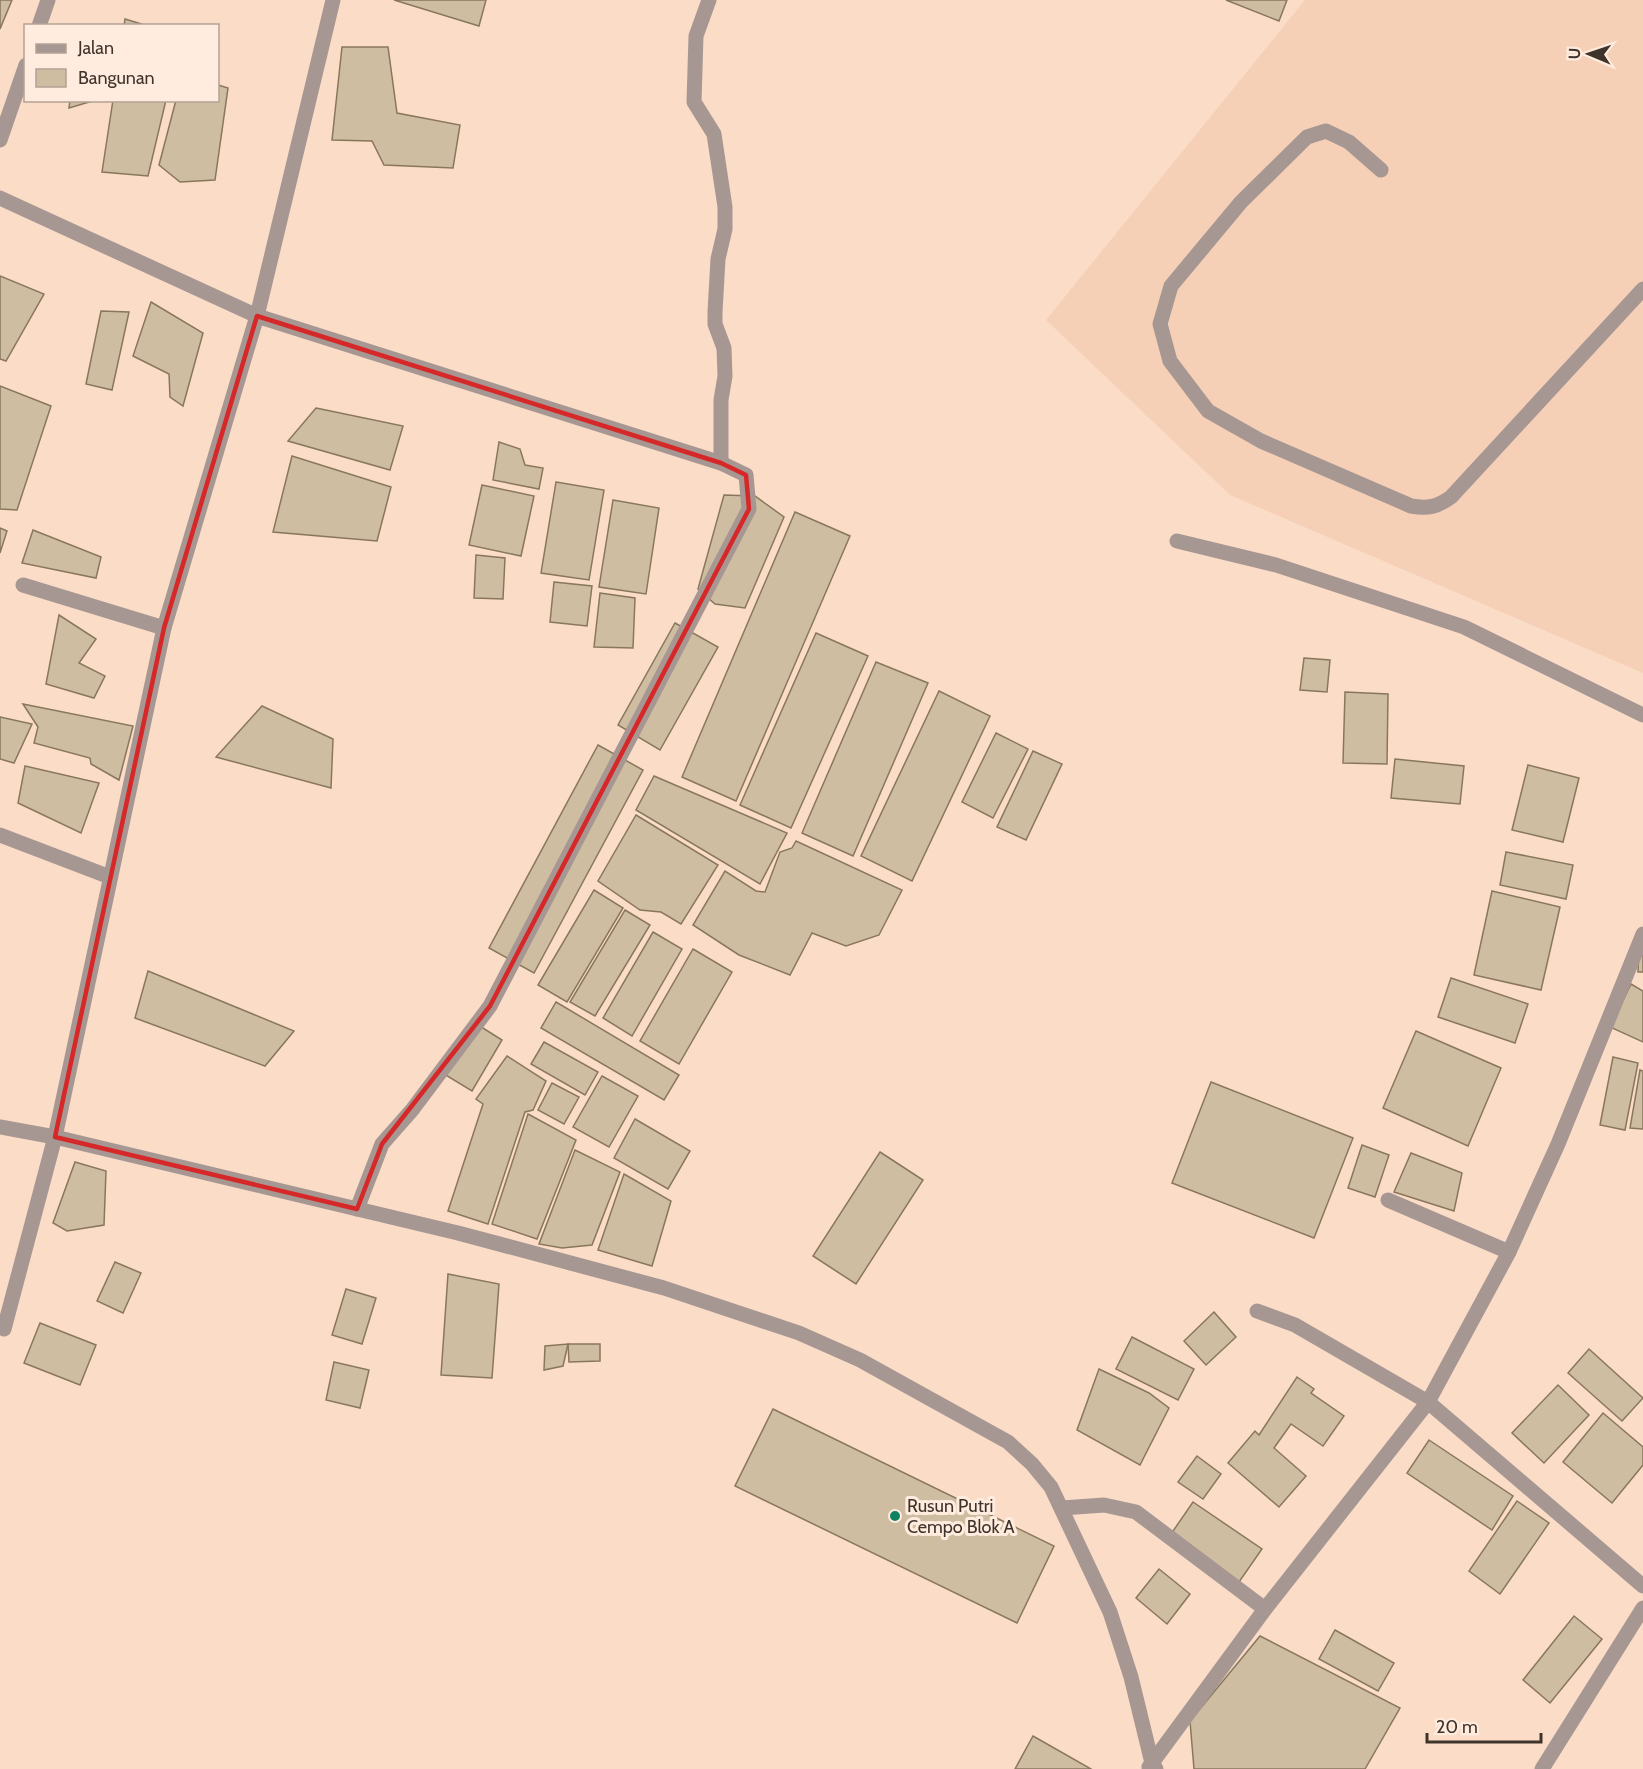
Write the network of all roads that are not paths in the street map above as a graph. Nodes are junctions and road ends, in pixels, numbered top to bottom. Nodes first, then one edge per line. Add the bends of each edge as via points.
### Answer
1 (48, 0) edge
2 (333, 0) edge
3 (709, 0) edge
4 (40, 24) edge
5 (24, 71) edge
6 (0, 140) edge
7 (1381, 170) dead end
8 (0, 198) edge
9 (1643, 289) edge
10 (257, 316) junction
11 (722, 463) junction
12 (1177, 541) dead end
13 (23, 585) dead end
14 (164, 628) junction
15 (1643, 715) edge
16 (0, 835) edge
17 (110, 877) junction
18 (1643, 934) edge
19 (0, 1127) edge
20 (55, 1137) junction
21 (1388, 1200) dead end
22 (357, 1209) junction
23 (1509, 1252) junction
24 (1257, 1311) dead end
25 (4, 1329) dead end
26 (1428, 1402) junction
27 (1062, 1508) junction
28 (1643, 1586) edge
29 (1643, 1608) edge
30 (1265, 1609) junction
31 (1152, 1767) edge
32 (1542, 1769) edge

1 - 4 street
2 - 10 street
3 - 11 street via 696,36 694,102 714,134 725,207 715,312 724,348
5 - 6 street
7 - 9 street via 1348,142 1326,131 1306,137 1241,202 1171,286 1160,324 1170,361 1208,411 1261,441 1411,506 1427,509 1451,497
8 - 10 street
10 - 11 street
10 - 14 street
11 - 22 street via 746,475 749,509 490,1006 382,1144
12 - 15 street via 1276,565 1464,627
13 - 14 street
14 - 17 street
16 - 17 street
17 - 20 street
18 - 23 street via 1558,1144
19 - 20 street
20 - 22 street
20 - 25 street
21 - 23 street
22 - 27 street via 664,1288 799,1333 860,1360 1008,1442 1051,1486
23 - 26 street
24 - 26 street via 1295,1325
26 - 28 street
26 - 30 street
27 - 30 street via 1104,1505 1136,1512
27 - 31 street via 1110,1612 1131,1677
29 - 32 street
30 - 31 street

